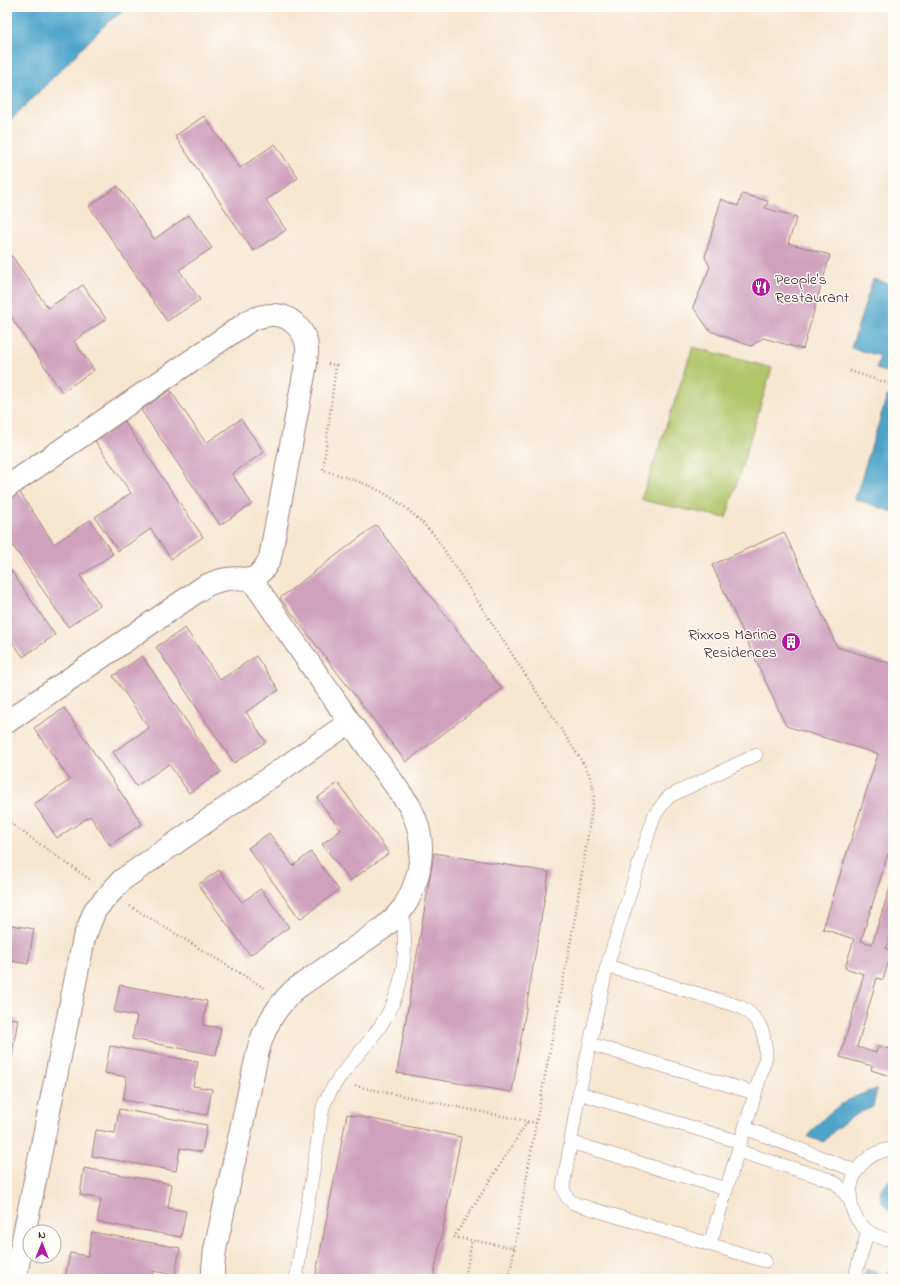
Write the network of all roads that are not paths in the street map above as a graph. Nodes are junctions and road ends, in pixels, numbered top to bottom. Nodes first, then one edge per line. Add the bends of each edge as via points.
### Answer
1 (7, 487) edge
2 (252, 580) junction
3 (7, 722) edge
4 (350, 722) junction
5 (756, 755) dead end
6 (402, 909) junction
7 (607, 966) junction
8 (590, 1044) junction
9 (579, 1093) junction
10 (755, 1093) junction
11 (745, 1128) junction
12 (570, 1142) junction
13 (739, 1146) junction
14 (893, 1149) edge
15 (856, 1171) junction
16 (726, 1189) junction
17 (850, 1200) junction
18 (868, 1231) junction
19 (893, 1240) edge
20 (710, 1244) junction
21 (765, 1261) dead end
22 (15, 1279) edge
23 (214, 1279) edge
24 (296, 1279) edge
25 (854, 1279) edge

1 - 2 street via 249,321 274,314 287,318 297,326 305,338 306,364 270,558 266,567
2 - 3 street via 233,577 205,586
2 - 4 street
4 - 6 street via 409,805 419,831 420,859 414,886
4 - 22 street via 122,880 95,910 84,938
5 - 7 lane via 670,796 658,808
6 - 23 street via 383,928 294,990 282,1001 266,1026 215,1250
6 - 24 lane via 405,951 401,978 393,1003 381,1025 335,1082 328,1094 320,1120
7 - 8 lane
7 - 10 lane via 741,1007 752,1015 761,1028 766,1057
8 - 9 lane
8 - 10 lane
9 - 12 lane
9 - 13 lane
10 - 11 lane
11 - 13 lane
11 - 15 lane
12 - 16 lane
12 - 20 lane via 563,1187 570,1201
13 - 16 lane
13 - 17 lane via 826,1178 838,1185
14 - 15 lane via 873,1154
15 - 17 lane via 852,1180
16 - 20 lane
17 - 18 lane via 859,1223
18 - 19 lane
18 - 25 lane
20 - 21 lane

